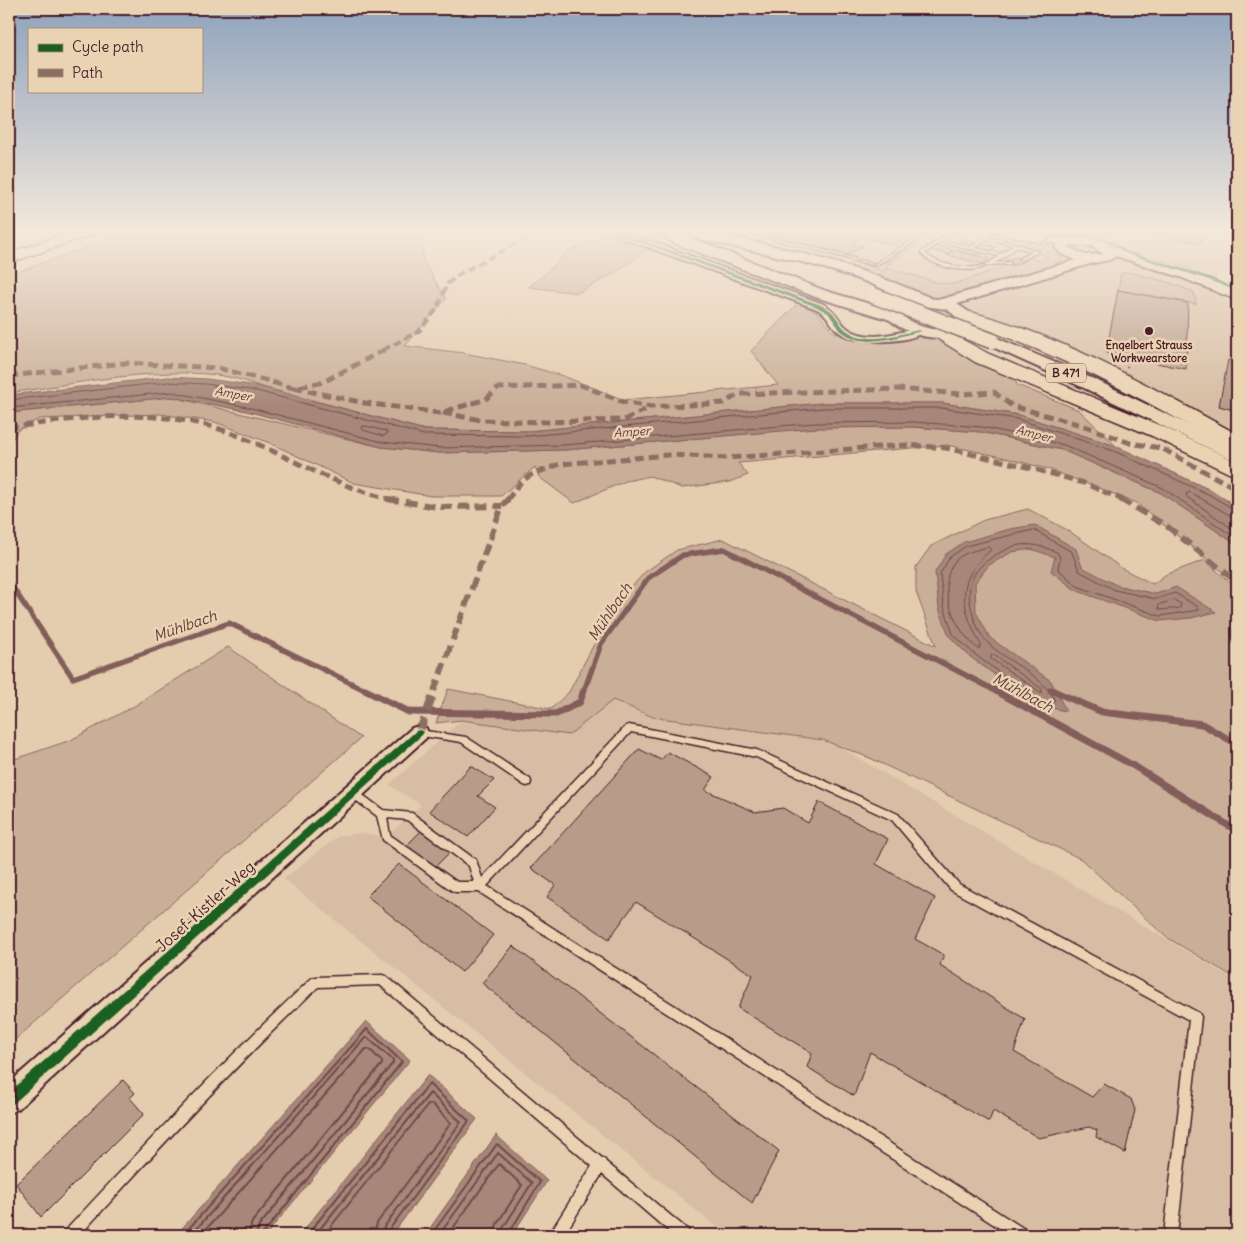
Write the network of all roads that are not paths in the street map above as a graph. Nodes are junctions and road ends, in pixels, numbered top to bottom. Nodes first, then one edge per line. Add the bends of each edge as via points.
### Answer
1 (772, 289) edge
2 (808, 289) edge
3 (855, 289) dead end
4 (899, 289) edge
5 (990, 289) edge
6 (1221, 289) edge
7 (973, 295) junction
8 (1237, 296) edge
9 (926, 301) junction
10 (941, 304) junction
11 (962, 313) junction
12 (898, 326) junction
13 (941, 333) junction
14 (1237, 443) edge
15 (1237, 456) edge
16 (1237, 470) edge
17 (419, 733) joint
18 (528, 782) dead end
19 (352, 792) junction
20 (381, 814) junction
21 (480, 887) junction
22 (9, 1100) edge
23 (601, 1164) junction
24 (71, 1235) edge
25 (557, 1235) edge
26 (683, 1235) edge
27 (1021, 1235) edge
28 (1171, 1235) edge

1 - 12 street via 819,306 834,315 842,330 849,334 868,339
2 - 12 main road
3 - 15 main road, B 471, bridge via 992,341 1090,384
4 - 9 main road
5 - 7 street
6 - 8 street
7 - 10 street
7 - 11 street
9 - 10 street
9 - 12 street via 897,307 894,311
10 - 11 street
11 - 13 street via 968,321 961,330
11 - 14 highway via 1047,344
12 - 13 street
13 - 16 highway via 982,358 1158,432
17 - 18 lane via 462,739
17 - 19 street, Josef-Kistler-Weg
19 - 20 lane
19 - 22 street, Josef-Kistler-Weg
20 - 21 lane via 409,816 441,839 473,863
20 - 21 lane via 386,837 456,887
21 - 27 lane
21 - 28 lane via 629,728 757,754 895,818 955,887 1195,1017
23 - 24 lane via 382,980 316,982 269,1024 184,1110
23 - 25 lane
23 - 26 lane

